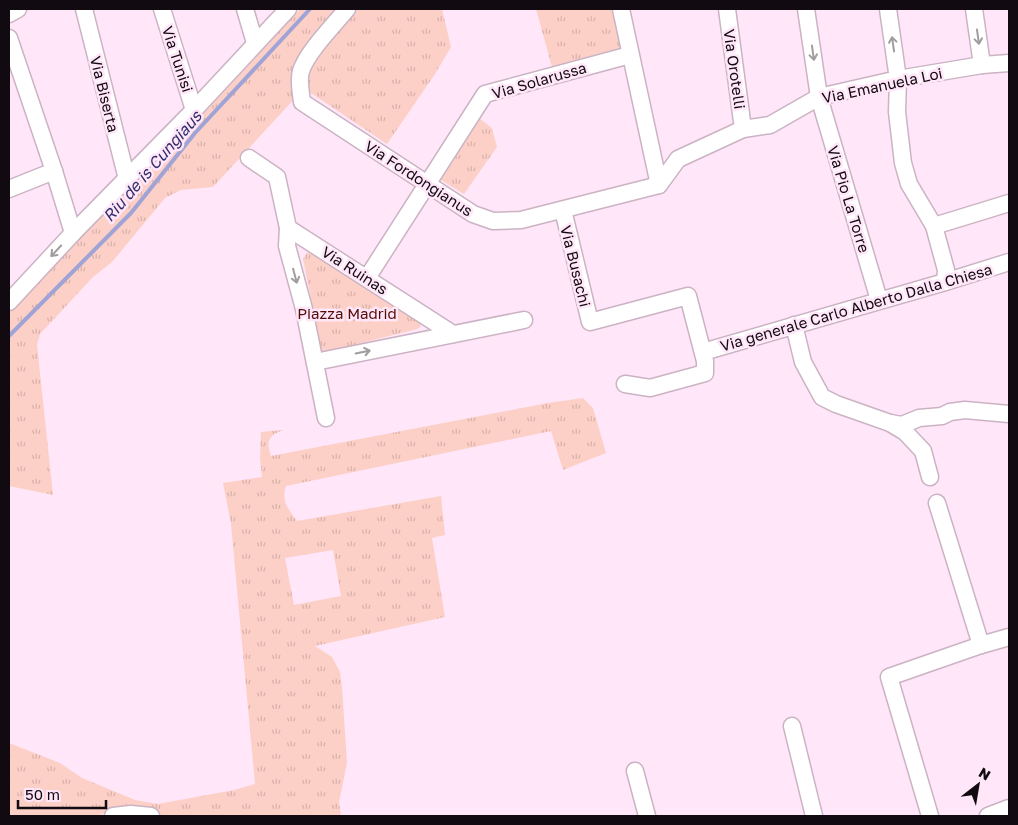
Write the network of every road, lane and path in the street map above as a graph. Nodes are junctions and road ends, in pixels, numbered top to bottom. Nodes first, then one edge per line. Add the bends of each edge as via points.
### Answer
1 (18, 9) edge
2 (84, 9) edge
3 (162, 9) edge
4 (245, 9) edge
5 (288, 9) edge
6 (347, 9) edge
7 (620, 9) edge
8 (727, 9) edge
9 (806, 9) edge
10 (888, 9) edge
11 (974, 9) edge
12 (9, 14) edge
13 (9, 38) edge
14 (255, 43) junction
15 (630, 55) junction
16 (1009, 63) edge
17 (982, 65) junction
18 (898, 79) junction
19 (819, 97) junction
20 (194, 110) junction
21 (742, 129) junction
22 (248, 158) dead end
23 (54, 171) junction
24 (127, 179) junction
25 (427, 184) junction
26 (659, 185) junction
27 (9, 189) edge
28 (1009, 204) edge
29 (562, 210) junction
30 (934, 226) junction
31 (288, 228) junction
32 (73, 233) junction
33 (306, 240) junction
34 (289, 253) junction
35 (1009, 262) edge
36 (367, 278) junction
37 (945, 282) junction
38 (879, 300) junction
39 (9, 302) edge
40 (426, 317) junction
41 (524, 320) dead end
42 (794, 325) junction
43 (453, 334) junction
44 (423, 340) junction
45 (703, 352) junction
46 (315, 362) junction
47 (625, 384) dead end
48 (1009, 414) edge
49 (326, 418) dead end
50 (890, 423) junction
51 (930, 478) dead end
52 (937, 503) dead end
53 (1009, 637) edge
54 (981, 645) junction
55 (792, 726) dead end
56 (635, 772) dead end
57 (1009, 808) edge
58 (114, 816) edge
59 (151, 816) edge
60 (647, 816) edge
61 (814, 816) edge
62 (930, 816) edge
63 (988, 816) edge

1 - 12 street
2 - 24 street, Via Biserta
3 - 20 street, Via Tunisi
4 - 14 street
5 - 14 street
6 - 25 street, Via Fordongianus via 306,60 300,73 302,102
7 - 15 street
8 - 21 street, Via Orotelli
9 -> 19 street, Via Pio La Torre
18 -> 10 street
11 -> 17 street
13 - 23 street
14 - 20 street
15 - 25 street, Via Solarussa via 485,94
15 - 26 street
16 - 17 street, Via Emanuela Loi
17 - 18 street, Via Emanuela Loi
18 - 19 street, Via Emanuela Loi
18 - 30 street via 897,112 903,163 909,184
19 - 21 street, Via Emanuela Loi via 770,125
19 - 38 street, Via Pio La Torre
20 - 24 street
21 - 26 street, Via Emanuela Loi via 678,159
22 - 31 street via 277,177
23 - 27 street
23 - 32 street
24 - 32 street
25 - 29 street, Via Fordongianus via 473,214 493,221 520,220
25 - 36 street, Via Solarussa
26 - 29 street, Via Fordongianus
28 - 30 street
29 - 45 street, Via Busachi via 590,322 688,296
30 - 37 street via 946,270
31 - 33 street, Via Ruinas
31 - 34 street
32 -> 39 street
33 - 34 street, Via Ruinas
33 - 36 street, Via Ruinas
34 -> 46 street
35 - 37 street, Via generale Carlo Alberto Dalla Chiesa
36 - 40 street, Via Ruinas
37 - 38 street, Via generale Carlo Alberto Dalla Chiesa
38 - 42 street, Via generale Carlo Alberto Dalla Chiesa
40 - 43 street, Via Ruinas
40 - 44 street
41 - 43 street
42 - 45 street, Via generale Carlo Alberto Dalla Chiesa
42 - 50 street via 803,362 822,397
43 - 44 street
46 -> 44 street
45 - 47 street via 705,373 650,388
46 - 49 street
48 - 50 street via 965,410 902,424
50 - 51 street via 905,432 923,450
52 - 54 street
53 - 54 street
54 - 62 street via 889,677
55 - 61 street
56 - 60 street
57 - 63 street
58 - 59 street

